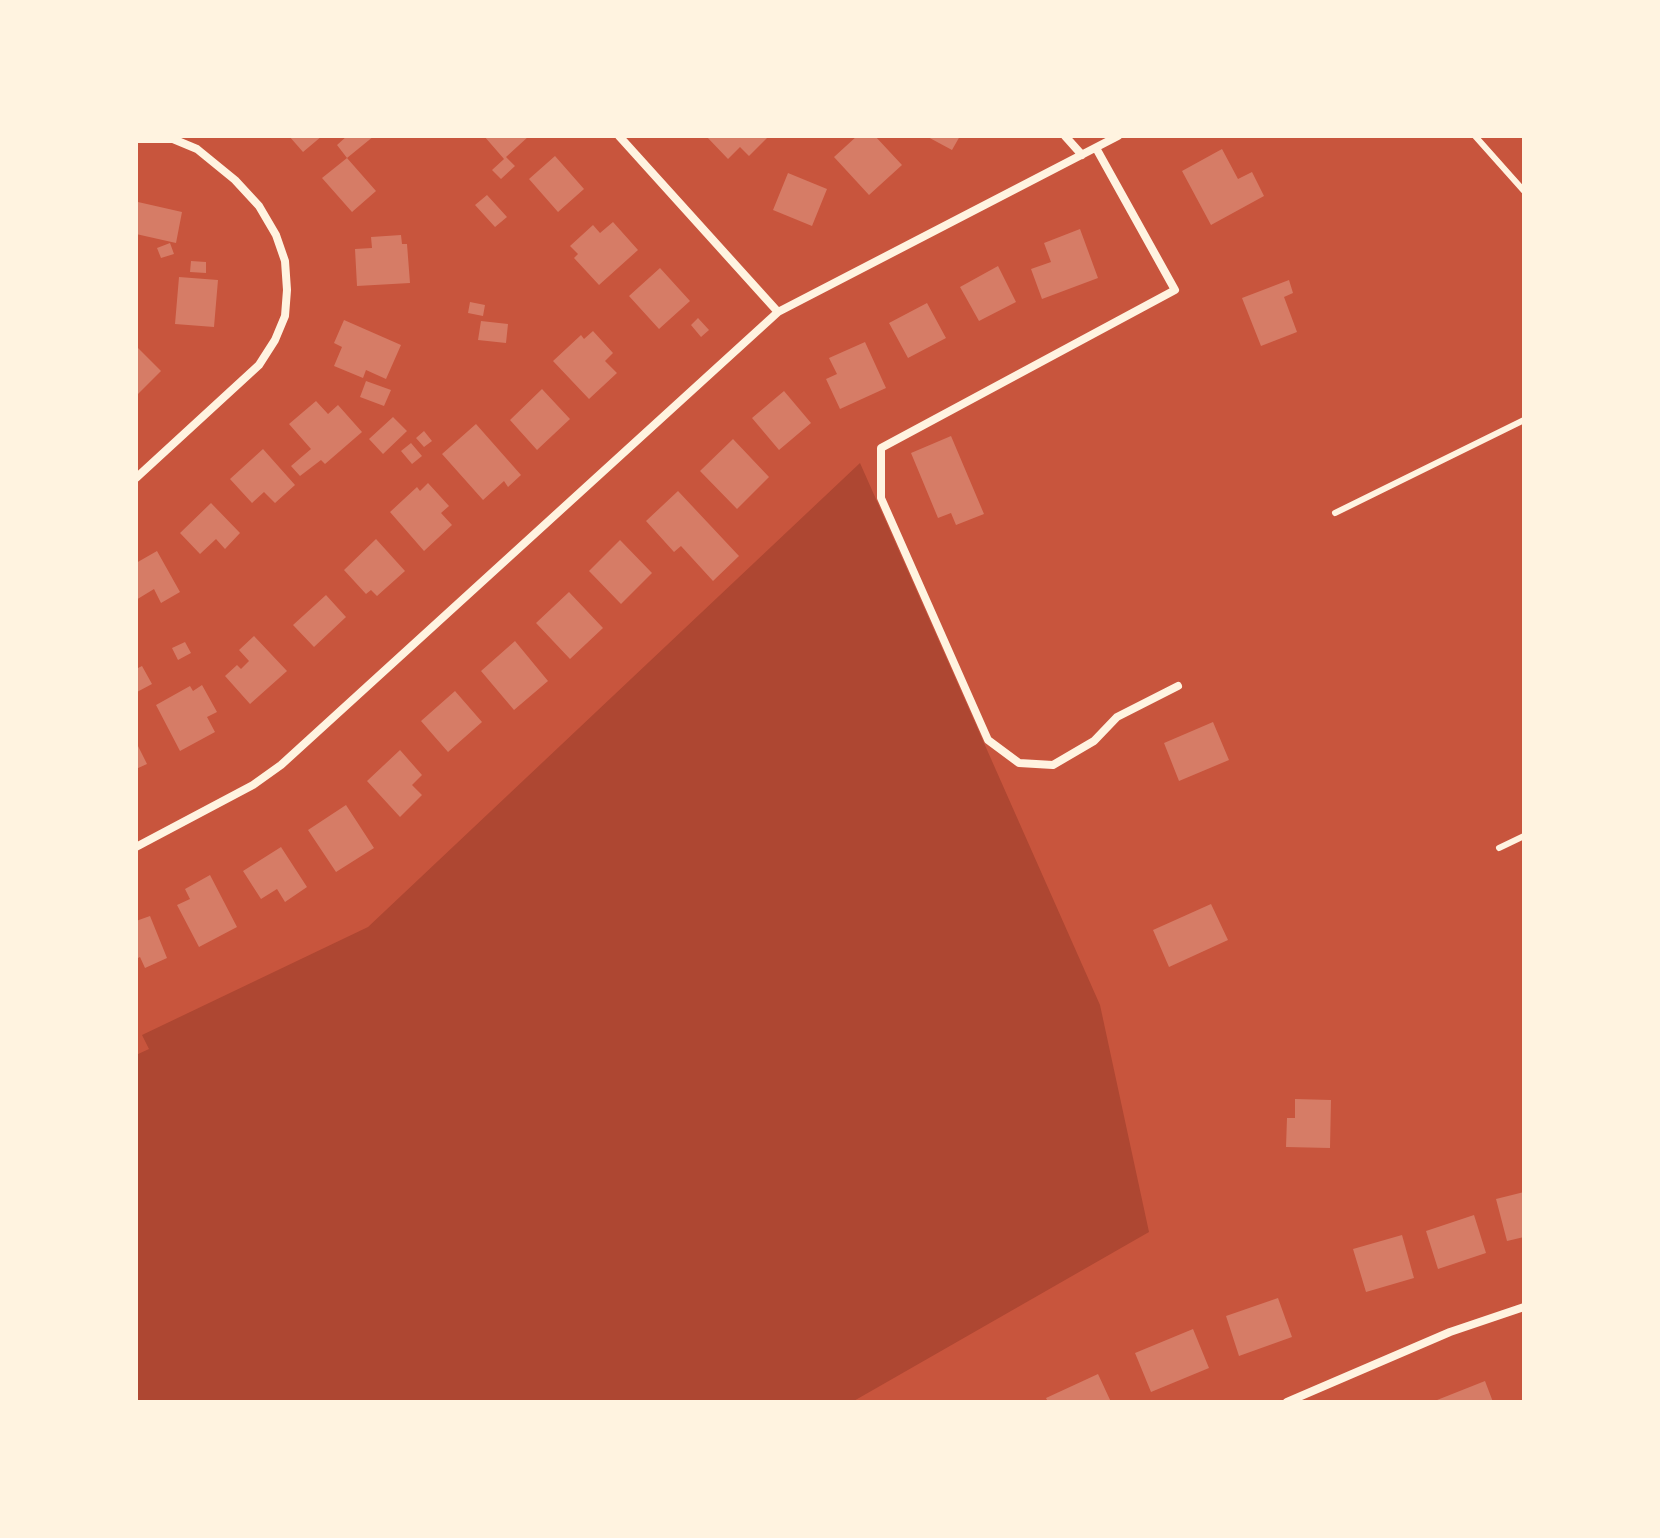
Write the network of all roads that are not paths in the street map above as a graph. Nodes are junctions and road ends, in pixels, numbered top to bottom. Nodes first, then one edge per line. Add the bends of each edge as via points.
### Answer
1 (619, 136) edge
2 (1065, 136) edge
3 (1118, 136) edge
4 (1475, 136) edge
5 (136, 139) edge
6 (1096, 148) junction
7 (1082, 155) junction
8 (1524, 191) edge
9 (778, 312) junction
10 (1524, 420) edge
11 (136, 478) edge
12 (1335, 513) dead end
13 (1178, 686) dead end
14 (1524, 836) edge
15 (136, 847) edge
16 (1499, 848) dead end
17 (1524, 1307) edge
18 (1287, 1402) edge

1 - 9 street
2 - 7 street
3 - 6 street
4 - 8 lane
5 - 11 street via 173,139 197,149 235,180 276,235 287,290 285,316 259,365
6 - 7 street
6 - 13 street via 1175,290 881,448 881,498 988,740 1019,763 1053,765 1094,741 1117,717
7 - 9 street
9 - 15 street via 281,765
10 - 12 lane
14 - 16 lane
17 - 18 street via 1450,1332

